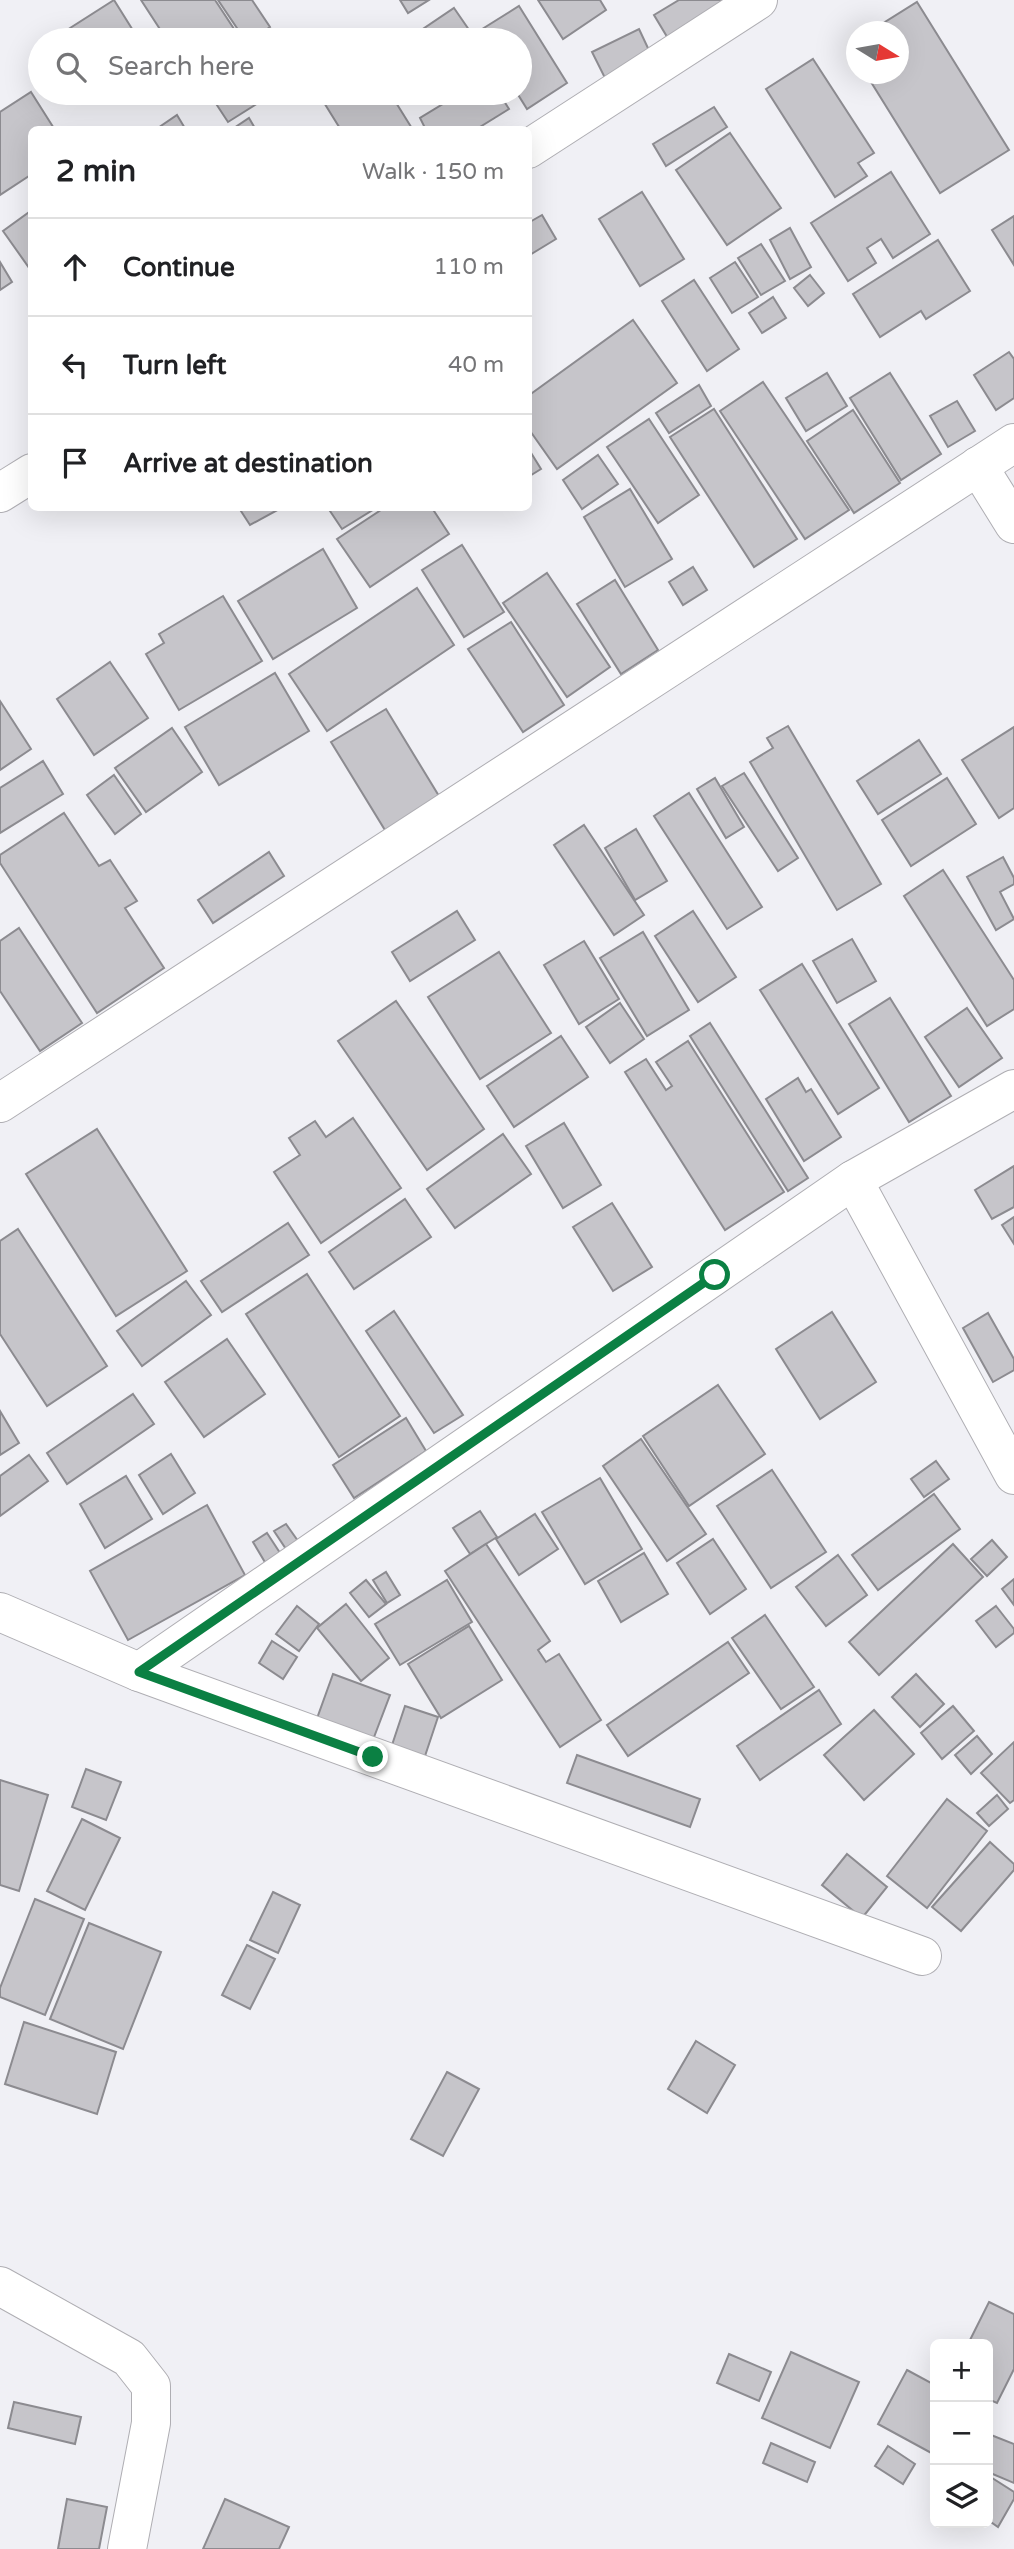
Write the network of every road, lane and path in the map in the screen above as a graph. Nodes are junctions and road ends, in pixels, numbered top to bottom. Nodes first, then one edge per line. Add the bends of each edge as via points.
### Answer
1 (758, 0) edge
2 (532, 146) edge
3 (1014, 443) edge
4 (978, 466) junction
5 (28, 476) edge
6 (0, 493) edge
7 (1014, 524) edge
8 (1014, 1089) edge
9 (0, 1103) edge
10 (853, 1180) junction
11 (1014, 1475) edge
12 (0, 1612) edge
13 (139, 1672) junction
14 (922, 1956) dead end
15 (0, 2286) edge
16 (127, 2549) edge

1 - 2 street
3 - 4 street
4 - 7 street
4 - 9 street
5 - 6 street
8 - 10 street
10 - 11 street
10 - 13 street
12 - 13 street
13 - 14 street
15 - 16 street via 129,2358 151,2386 151,2423

